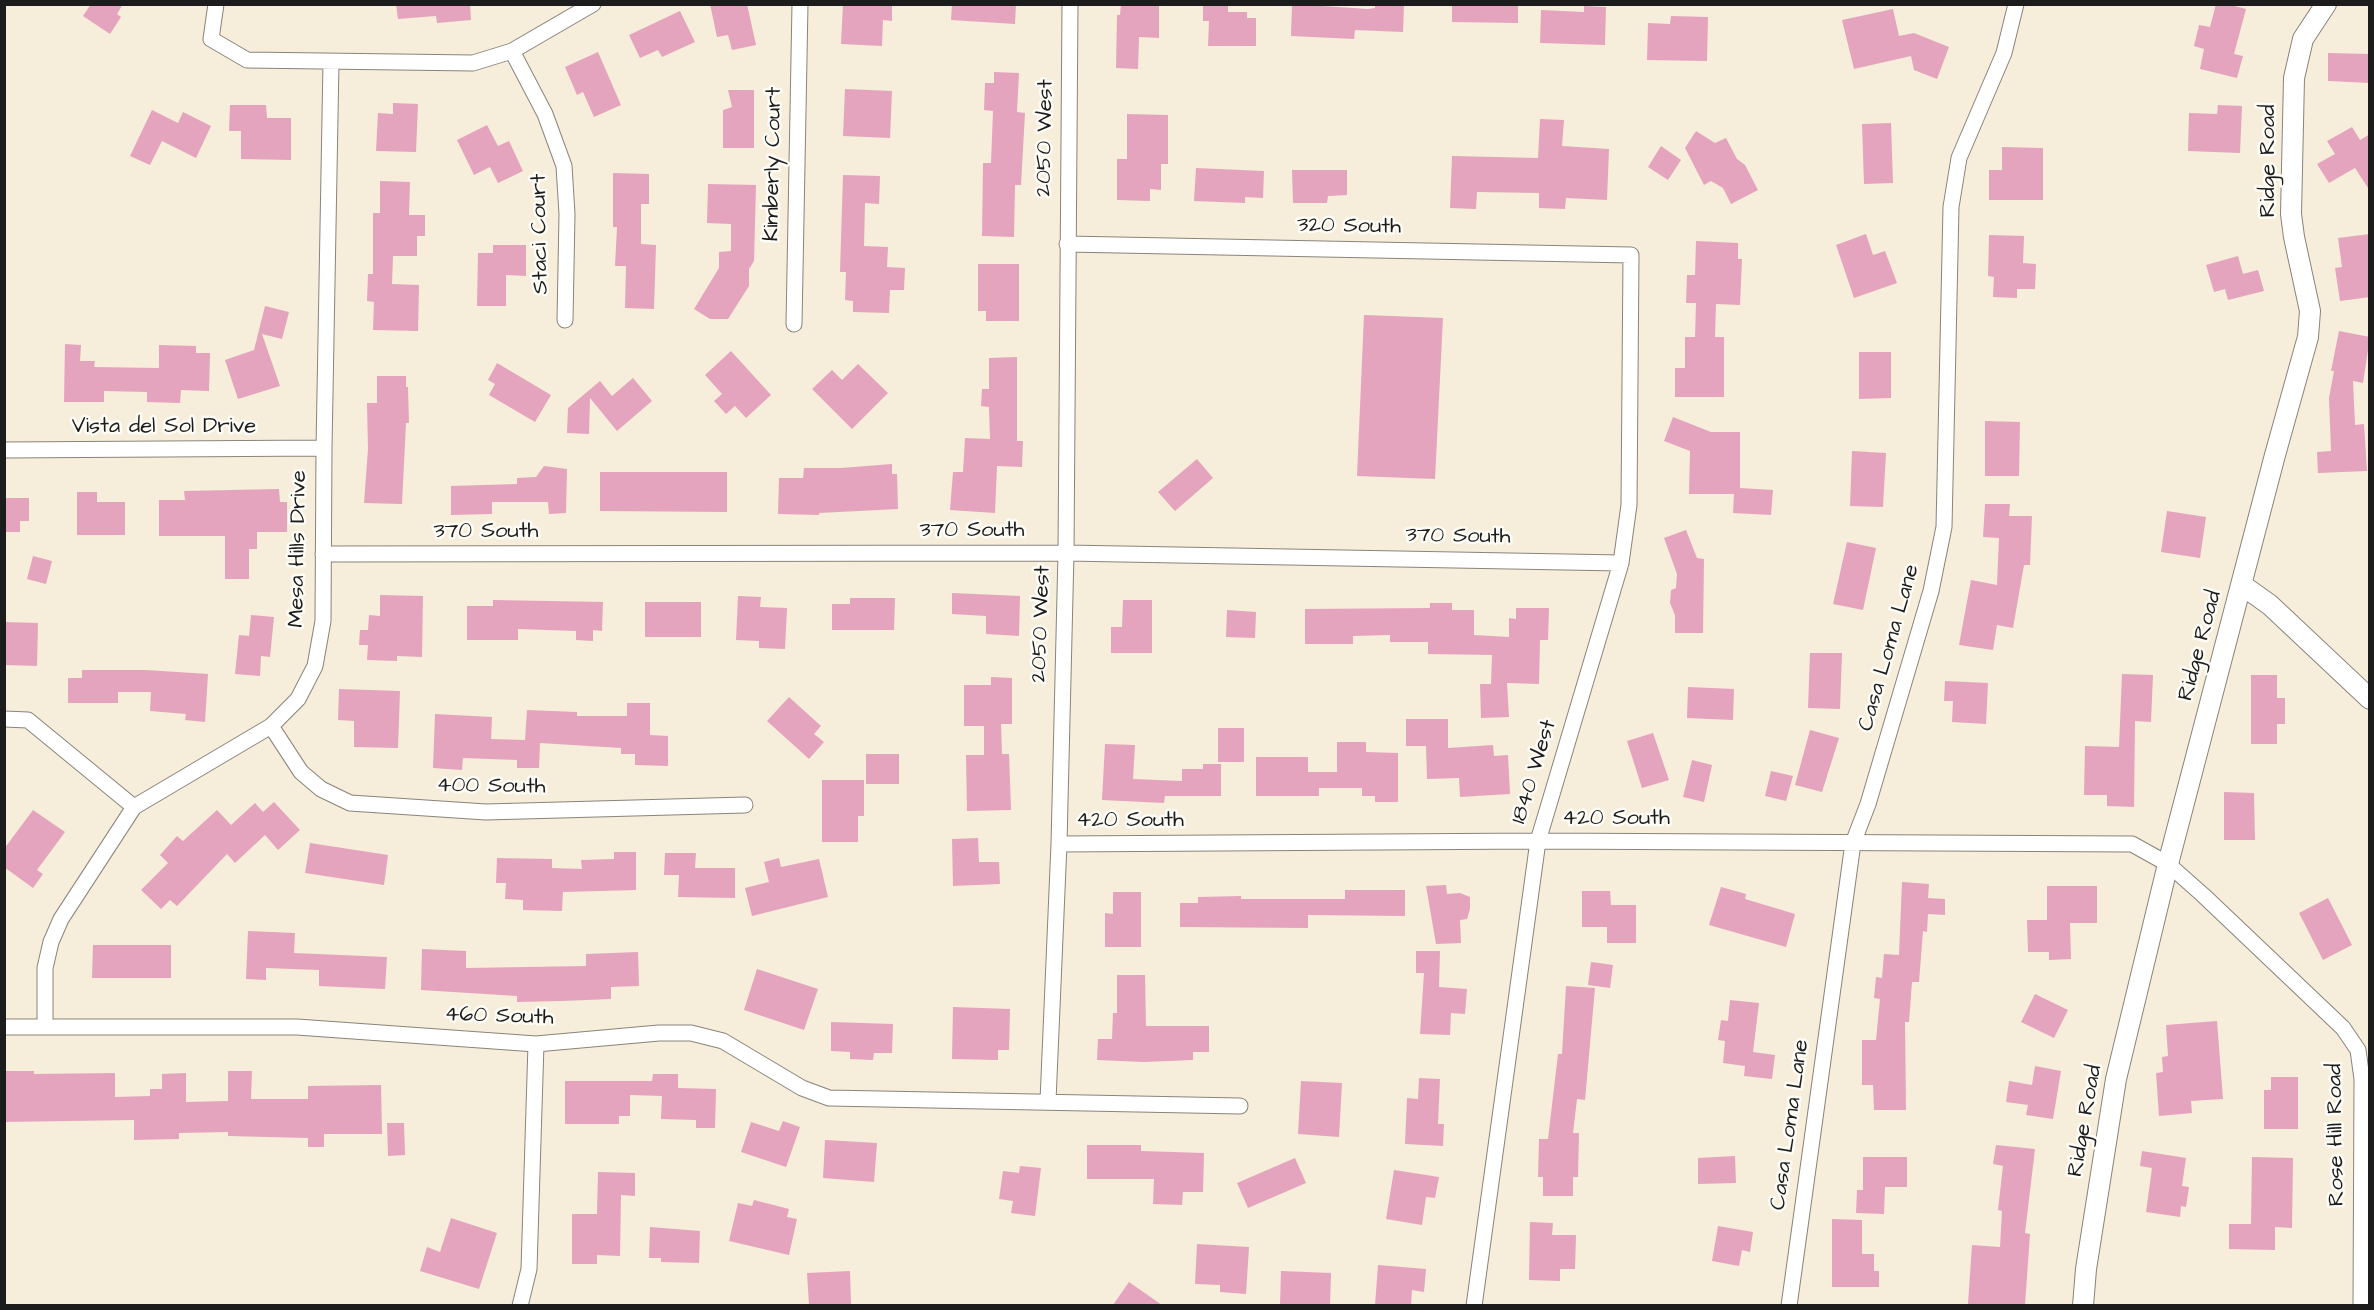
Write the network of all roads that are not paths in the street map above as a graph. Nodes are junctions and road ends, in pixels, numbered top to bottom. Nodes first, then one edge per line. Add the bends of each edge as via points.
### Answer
1 (216, 4) edge
2 (593, 4) edge
3 (800, 4) edge
4 (1070, 4) edge
5 (2016, 4) edge
6 (2326, 4) edge
7 (513, 51) junction
8 (331, 62) junction
9 (1067, 244) junction
10 (1631, 255) joint
11 (565, 320) dead end
12 (794, 324) dead end
13 (324, 448) junction
14 (4, 450) edge
15 (1066, 553) junction
16 (323, 554) junction
17 (1621, 563) junction
18 (2242, 585) junction
19 (2370, 699) edge
20 (4, 719) edge
21 (271, 726) junction
22 (745, 805) dead end
23 (134, 807) junction
24 (1538, 841) junction
25 (1853, 843) junction
26 (1059, 844) junction
27 (2168, 864) junction
28 (4, 1027) edge
29 (45, 1027) junction
30 (536, 1044) junction
31 (1048, 1101) junction
32 (1240, 1106) dead end
33 (520, 1305) edge
34 (1474, 1305) edge
35 (1789, 1305) edge
36 (2083, 1305) edge
37 (2361, 1305) edge

1 - 8 street via 211,39 247,60
2 - 7 street
3 - 12 street, Kimberly Court
4 - 9 street, 2050 West
5 - 25 street, Casa Loma Lane via 2004,53 1959,158 1951,207 1944,527 1931,591
6 - 18 street, Ridge Road via 2303,39 2294,78 2291,214 2310,311 2308,337
7 - 8 street via 473,63
7 - 11 street, Staci Court via 564,166
8 - 13 street, Mesa Hills Drive
9 - 10 street, 320 South
9 - 15 street, 2050 West
10 - 17 street, 1840 West via 1629,505
13 - 14 street, Vista del Sol Drive
13 - 16 street, Mesa Hills Drive
15 - 16 street, 370 South
15 - 17 street, 370 South
15 - 26 street, 2050 West
16 - 21 street, Mesa Hills Drive via 323,621 315,666 298,699
17 - 24 street, 1840 West
18 - 19 street via 2270,605
18 - 27 street, Ridge Road
20 - 23 street via 28,720
21 - 22 street, 400 South via 301,772 321,789 350,803 486,812
21 - 23 street, Mesa Hills Drive
23 - 29 street, Mesa Hills Drive via 61,919 51,942 45,968
24 - 25 street, 420 South
24 - 26 street, 420 South
24 - 34 street, 1840 West
25 - 27 street, 420 South via 2132,844
25 - 35 street, Casa Loma Lane
26 - 31 street, 2050 West
27 - 36 street, Ridge Road via 2116,1079
27 - 37 street, Rose Hill Road via 2343,1028 2358,1050 2362,1079
28 - 29 street, 460 South
29 - 30 street, 460 South via 297,1027
30 - 31 street, 460 South via 691,1033 723,1041 802,1088 829,1098
30 - 33 street via 529,1269
31 - 32 street, 460 South

